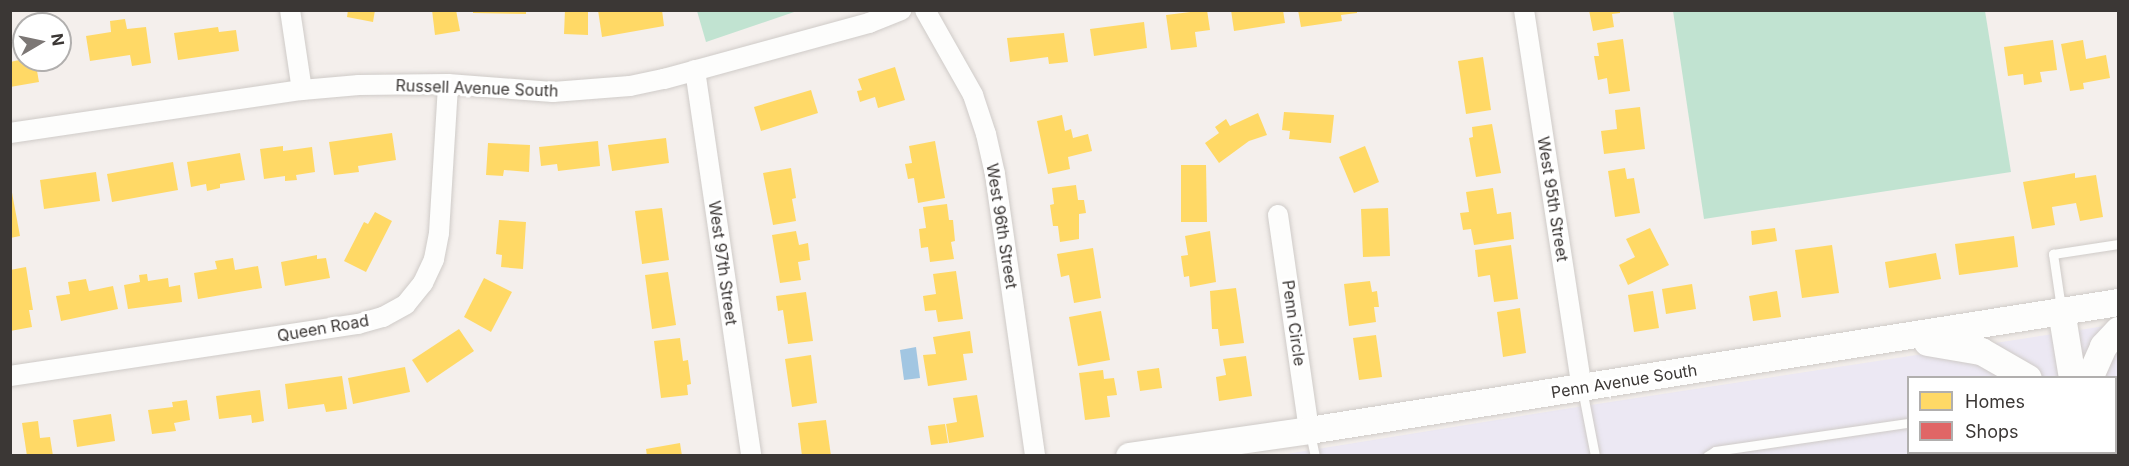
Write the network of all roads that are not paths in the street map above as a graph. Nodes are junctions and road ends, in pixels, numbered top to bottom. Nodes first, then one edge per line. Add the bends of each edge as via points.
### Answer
1 (290, 10) edge
2 (901, 10) edge
3 (925, 10) edge
4 (1524, 10) edge
5 (696, 70) junction
6 (448, 84) junction
7 (302, 90) junction
8 (10, 133) edge
9 (1278, 215) dead end
10 (2118, 244) edge
11 (2118, 302) edge
12 (2061, 310) junction
13 (2118, 330) edge
14 (1896, 338) junction
15 (10, 376) edge
16 (2025, 376) edge
17 (2072, 376) edge
18 (2091, 376) edge
19 (1582, 387) junction
20 (1907, 423) edge
21 (1312, 443) edge
22 (751, 456) edge
23 (1035, 456) edge
24 (1129, 456) edge
25 (1595, 456) edge
26 (1707, 456) edge

1 - 7 street
2 - 5 street, Russell Avenue South via 869,23
3 - 23 street, West 96th Street via 973,95 986,134
4 - 19 street, West 95th Street
5 - 6 street, Russell Avenue South via 590,91 519,91
5 - 22 street, West 97th Street
6 - 7 street, Russell Avenue South
6 - 15 street, Queen Road via 439,233 434,259 423,283 406,304 358,324
7 - 8 street, Russell Avenue South
9 - 21 street, Penn Circle
10 - 12 lane via 2053,254
11 - 12 main road, Penn Avenue South
12 - 14 main road, Penn Avenue South
12 - 17 main road
13 - 18 main road via 2103,346
14 - 16 main road via 1981,351
14 - 19 main road, Penn Avenue South
19 - 21 main road, Penn Avenue South
19 - 25 lane
20 - 26 lane via 1715,451
21 - 24 main road, Penn Avenue South

